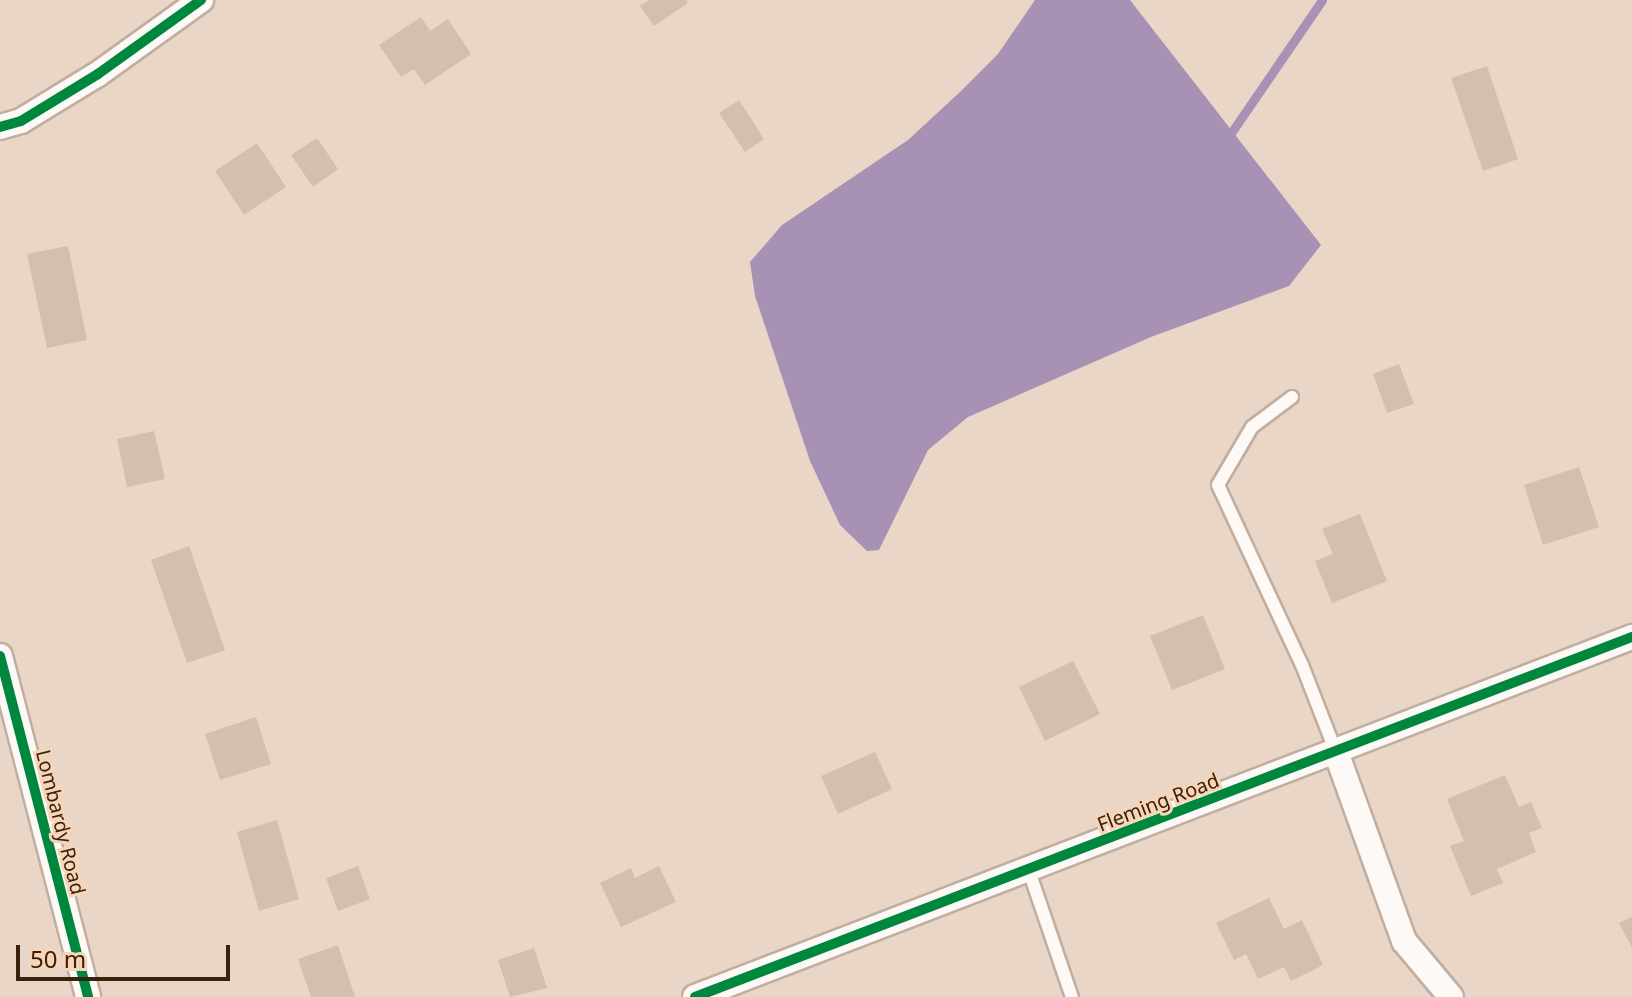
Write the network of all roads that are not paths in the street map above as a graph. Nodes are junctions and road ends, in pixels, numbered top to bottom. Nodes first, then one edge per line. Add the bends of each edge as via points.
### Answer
1 (201, 0) edge
2 (0, 127) edge
3 (1292, 397) dead end
4 (1632, 637) edge
5 (0, 656) edge
6 (1336, 752) junction
7 (1029, 871) junction
8 (88, 997) edge
9 (695, 997) edge
10 (1072, 997) edge
11 (1451, 997) edge

1 - 2 street via 98,74 21,121
3 - 6 lane via 1252,427 1218,485 1302,665
4 - 6 street, Fleming Road
5 - 8 street, Lombardy Road
6 - 7 street, Fleming Road
6 - 11 street via 1404,941
7 - 9 street, Fleming Road
7 - 10 lane

